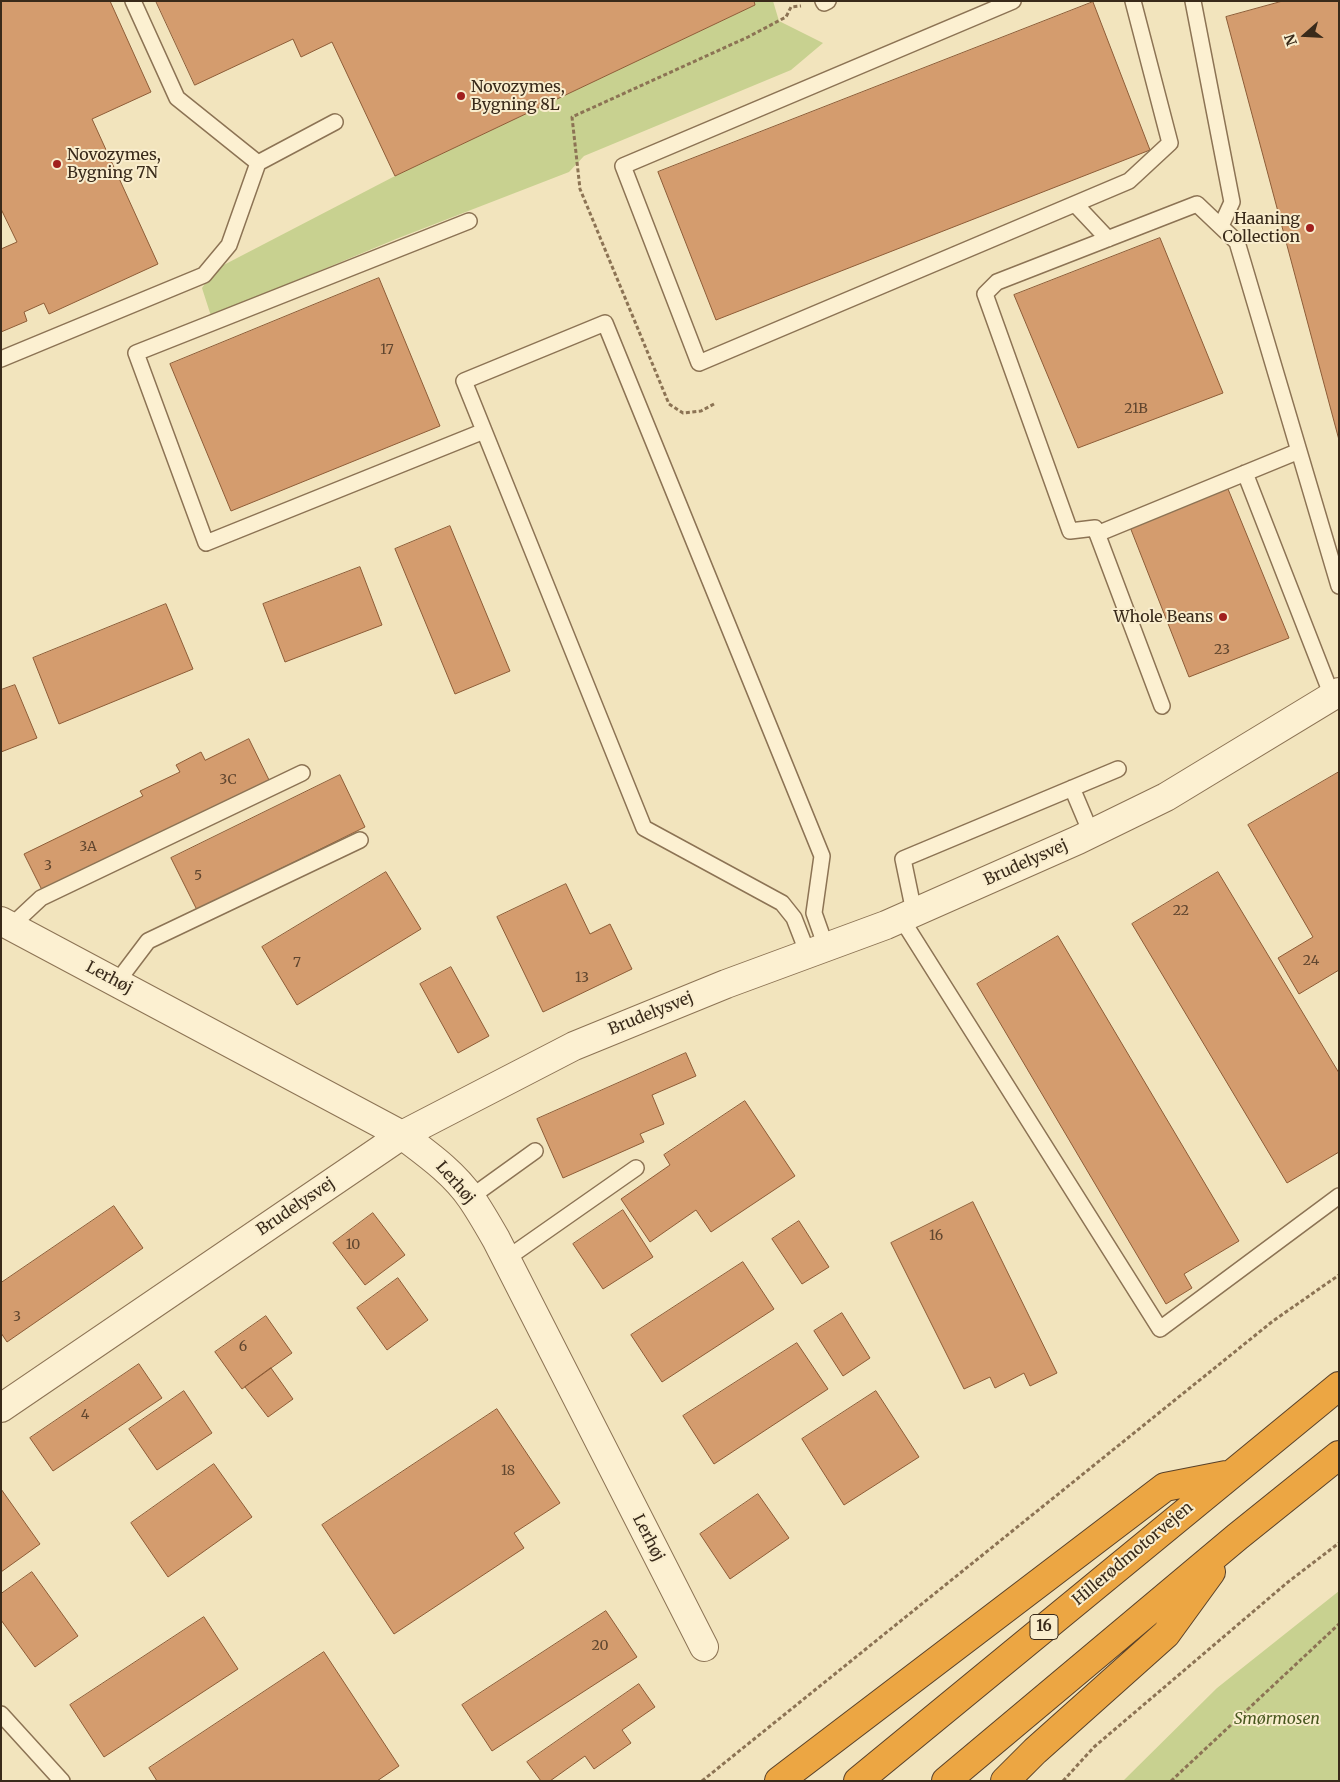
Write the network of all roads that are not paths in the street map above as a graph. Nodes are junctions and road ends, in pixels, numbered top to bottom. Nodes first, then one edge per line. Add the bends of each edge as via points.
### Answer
1 (133, 1) edge
2 (1013, 1) edge
3 (1133, 1) edge
4 (1193, 1) edge
5 (335, 122) dead end
6 (258, 164) junction
7 (1076, 204) junction
8 (469, 220) dead end
9 (1221, 226) junction
10 (1108, 239) junction
11 (1, 359) edge
12 (484, 431) junction
13 (1299, 451) junction
14 (1245, 473) junction
15 (1097, 534) junction
16 (1339, 586) edge
17 (1335, 694) edge
18 (1162, 706) dead end
19 (1118, 769) dead end
20 (302, 773) dead end
21 (1072, 788) junction
22 (1091, 833) junction
23 (360, 840) dead end
24 (908, 915) junction
25 (6, 923) edge
26 (817, 950) junction
27 (117, 982) junction
28 (402, 1135) junction
29 (535, 1151) dead end
30 (636, 1168) dead end
31 (1339, 1196) edge
32 (470, 1197) junction
33 (506, 1259) junction
34 (1339, 1386) edge
35 (1, 1408) edge
36 (1339, 1455) edge
37 (1230, 1474) junction
38 (1236, 1537) junction
39 (704, 1647) dead end
40 (1, 1714) edge
41 (62, 1781) edge
42 (778, 1781) edge
43 (858, 1781) edge
44 (946, 1781) edge
45 (1005, 1781) edge

1 - 6 lane via 178,98
2 - 7 lane via 623,166 699,363
3 - 7 lane via 1170,143 1129,181
4 - 9 lane via 1232,202
5 - 6 lane
6 - 11 lane via 229,245 204,275
7 - 10 lane
8 - 12 lane via 136,353 206,542
9 - 10 lane via 1198,204
9 - 13 lane via 1237,242
10 - 15 lane via 997,282 985,294 1070,531 1095,528
12 - 26 lane via 644,828 782,903
12 - 26 lane via 464,381 605,324 822,856 814,914
13 - 14 lane
13 - 16 lane
14 - 15 lane
14 - 17 lane
15 - 18 lane
17 - 22 street, Brudelysvej via 1166,797
19 - 21 lane
20 - 25 lane via 41,898
21 - 22 lane
21 - 24 lane via 902,858
22 - 24 street, Brudelysvej
23 - 27 lane via 148,941
24 - 26 street, Brudelysvej
24 - 31 lane via 1160,1329
25 - 27 street, Lerhøj
26 - 28 street, Brudelysvej via 574,1046
27 - 28 street, Lerhøj
28 - 32 street, Lerhøj via 438,1162
28 - 35 street, Brudelysvej
29 - 32 lane
30 - 33 lane
32 - 33 street, Lerhøj
33 - 39 street, Lerhøj
34 - 37 highway, Hillerødmotorvejen / 16
36 - 38 highway
37 - 42 highway via 1165,1488
37 - 43 highway, Hillerødmotorvejen / 16
38 - 44 highway
38 - 45 highway via 1166,1634
40 - 41 lane

